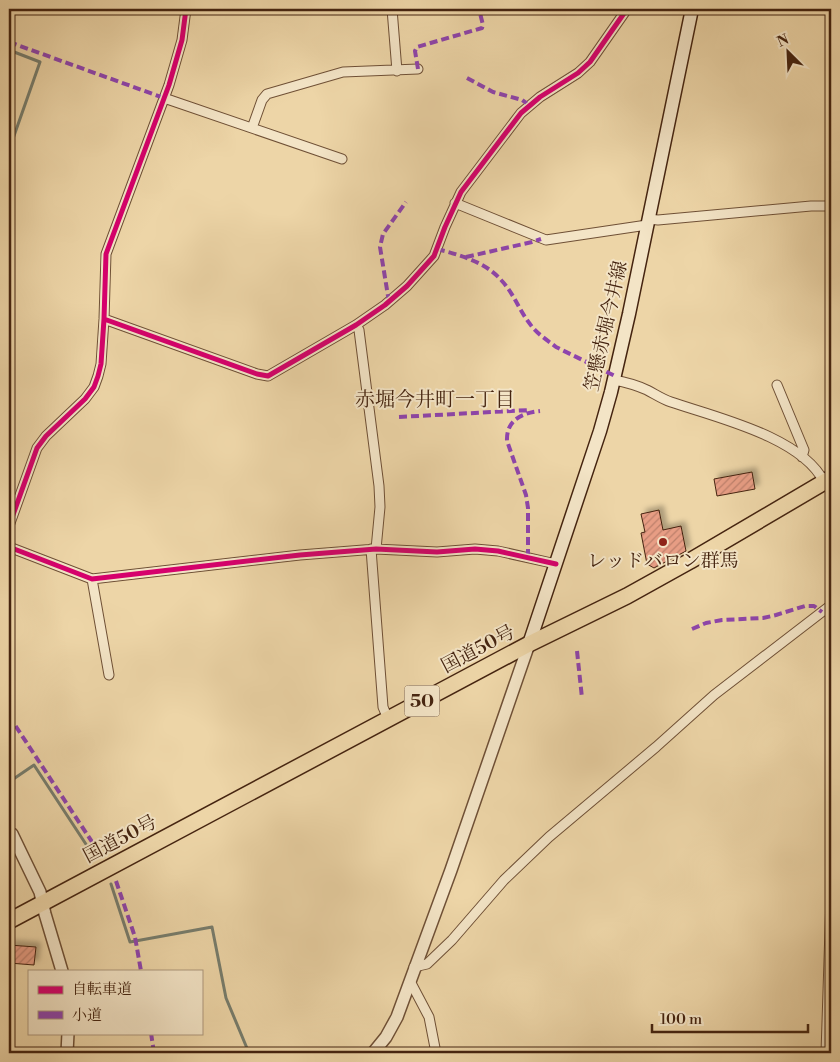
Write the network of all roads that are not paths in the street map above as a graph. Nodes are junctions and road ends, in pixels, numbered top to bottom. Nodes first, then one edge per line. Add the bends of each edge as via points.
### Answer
1 (186, 9) edge
2 (392, 9) edge
3 (627, 9) edge
4 (692, 9) edge
5 (418, 69) dead end
6 (397, 70) junction
7 (164, 98) junction
8 (252, 128) junction
9 (342, 159) dead end
10 (455, 203) junction
11 (831, 206) edge
12 (648, 222) junction
13 (104, 319) junction
14 (356, 325) junction
15 (614, 380) junction
16 (777, 386) dead end
17 (802, 457) junction
18 (828, 480) edge
19 (9, 526) edge
20 (9, 547) edge
21 (373, 549) junction
22 (556, 564) junction
23 (92, 579) junction
24 (831, 605) edge
25 (529, 644) junction
26 (109, 675) dead end
27 (388, 719) junction
28 (10, 832) edge
29 (831, 898) edge
30 (43, 902) junction
31 (9, 921) edge
32 (414, 968) junction
33 (62, 970) edge
34 (410, 981) junction
35 (68, 1034) edge
36 (67, 1053) edge
37 (373, 1053) edge
38 (436, 1053) edge
39 (826, 1053) edge

1 - 7 street via 182,40
2 - 6 street
3 - 10 street via 590,62 520,113
4 - 12 main road, 笠懸赤堀今井線
5 - 6 street
6 - 8 street via 343,72 267,94
7 - 8 street
7 - 13 street via 106,254
8 - 9 street
10 - 12 street via 546,240
10 - 14 street via 437,249 427,265 399,294
11 - 12 street
12 - 15 main road, 笠懸赤堀今井線
13 - 14 street via 268,376
13 - 19 street via 101,364 94,387 37,448
14 - 21 street via 379,493 380,514
15 - 17 street via 760,433
15 - 22 main road, 笠懸赤堀今井線
16 - 17 street via 804,450
17 - 18 street
18 - 25 highway, 国道50号 / 50 via 627,596
20 - 23 street
21 - 22 street via 437,552 475,548
21 - 23 street
21 - 27 street via 383,707
22 - 25 main road, 笠懸赤堀今井線
23 - 26 street
24 - 32 street via 714,695 548,837 504,880 440,952 427,964
25 - 27 highway, 国道50号 / 50
25 - 32 street
27 - 30 highway, 国道50号 / 50
28 - 30 street
29 - 39 street
30 - 31 highway, 国道50号 / 50
30 - 33 street
32 - 34 street
34 - 37 street via 397,1017
34 - 38 street via 429,1017
35 - 36 street

